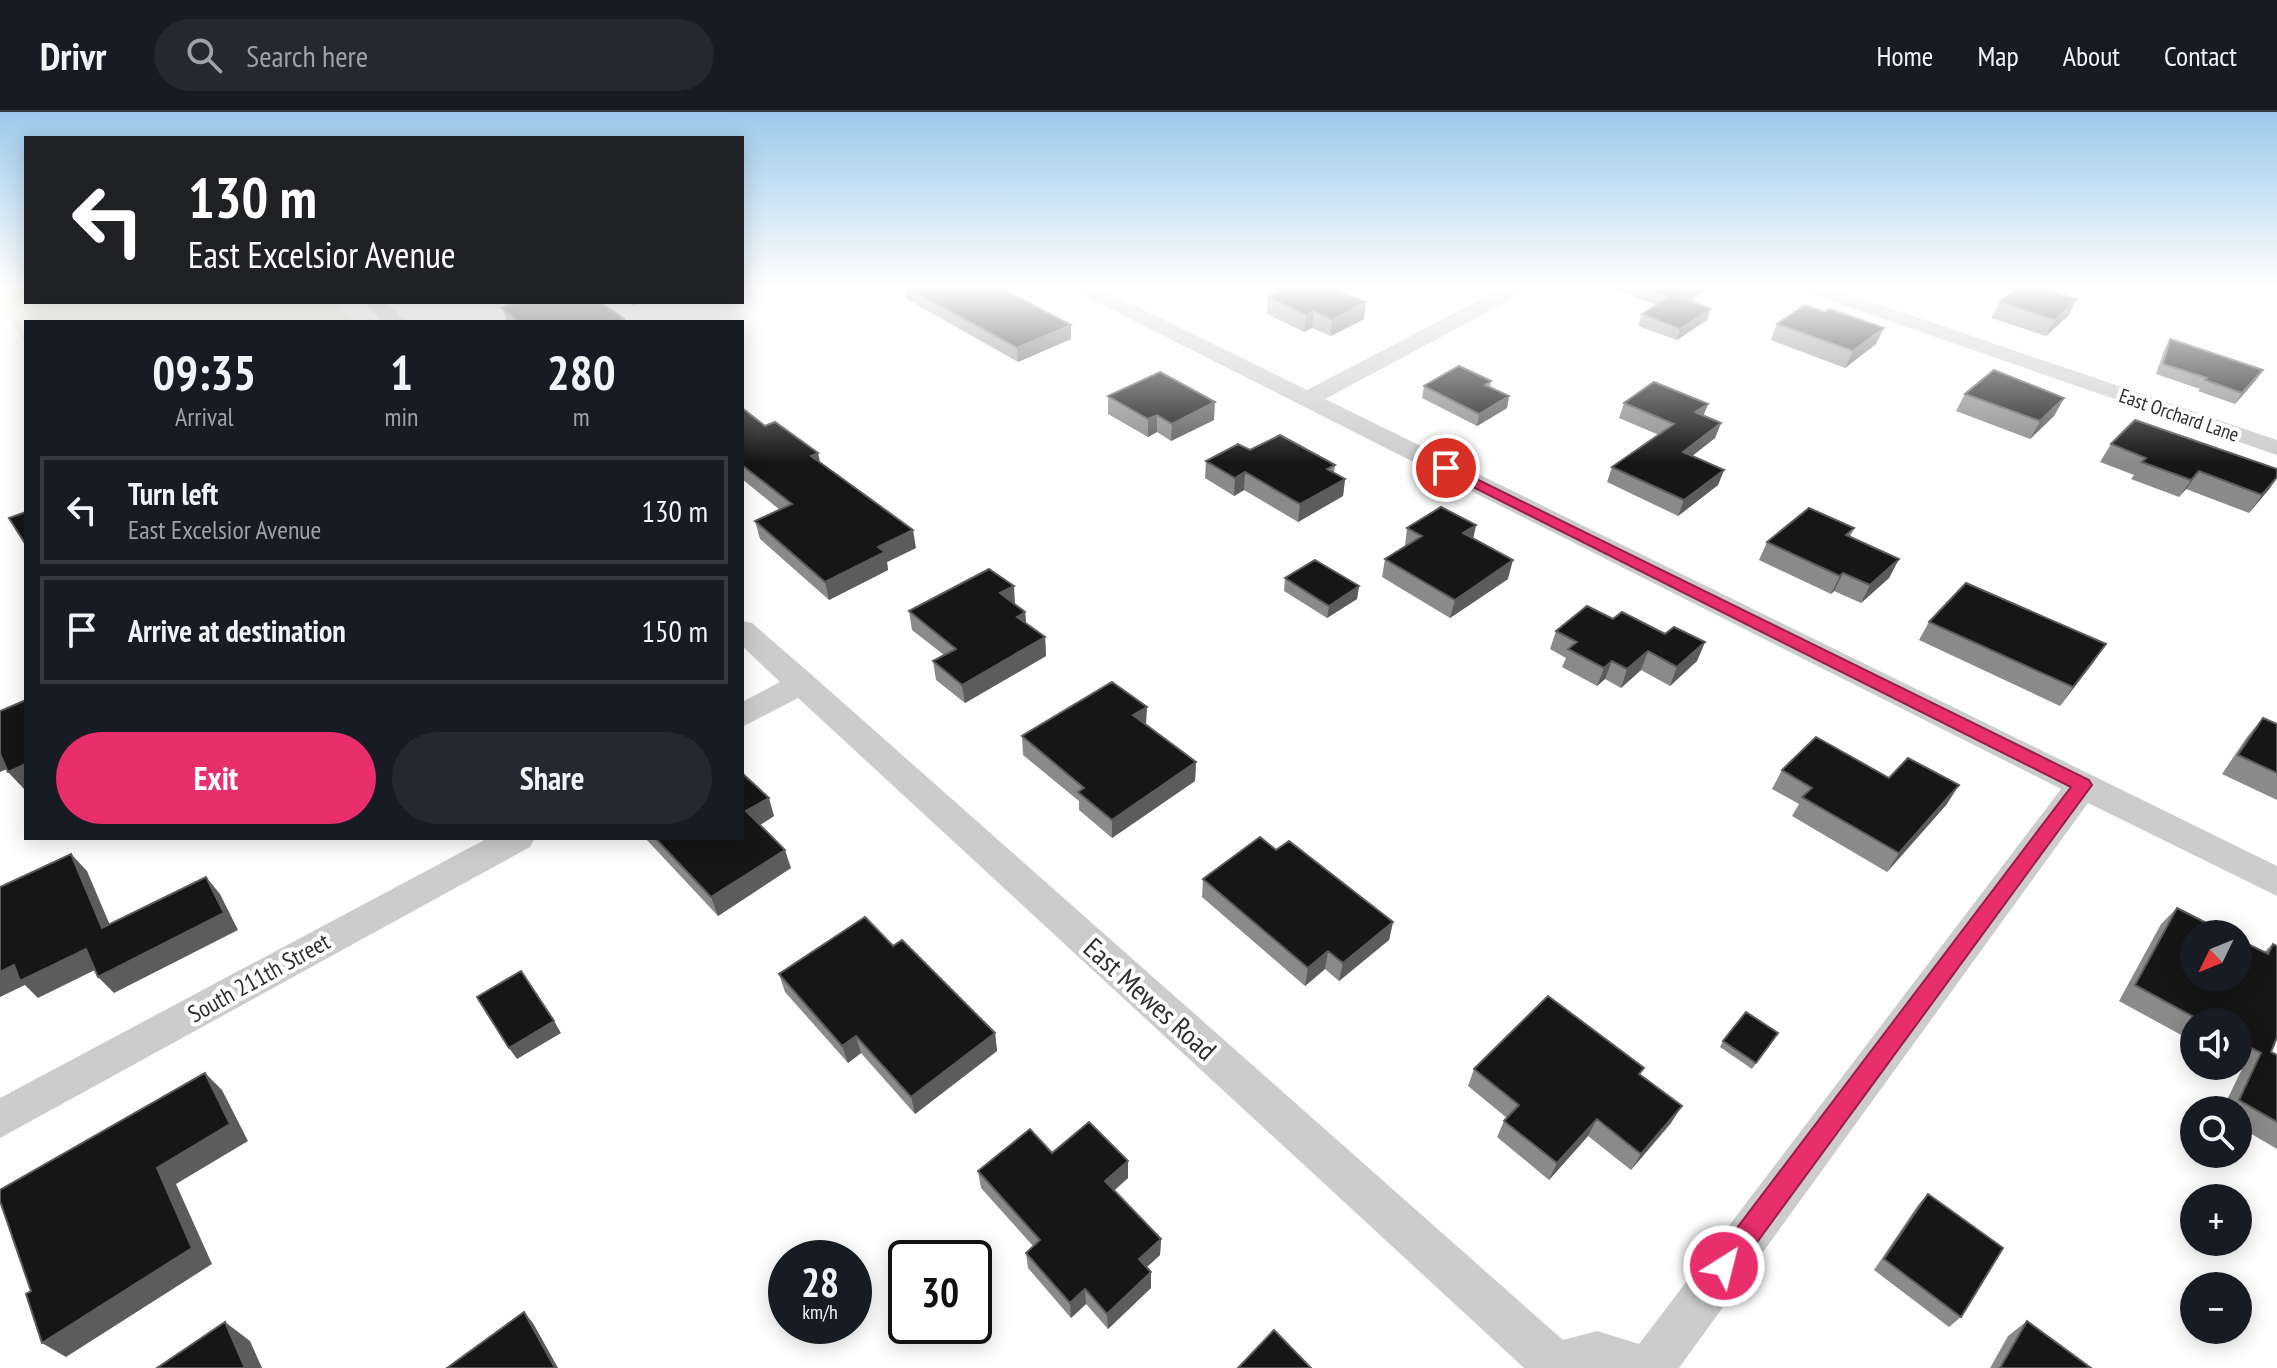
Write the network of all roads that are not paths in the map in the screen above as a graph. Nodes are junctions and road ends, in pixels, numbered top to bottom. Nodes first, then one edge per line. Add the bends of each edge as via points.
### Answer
1 (1200, 346) edge
2 (1409, 346) edge
3 (1979, 346) edge
4 (1307, 399) junction
5 (2277, 448) edge
6 (744, 632) edge
7 (802, 683) junction
8 (744, 715) edge
9 (2083, 785) junction
10 (514, 840) edge
11 (2277, 882) edge
12 (0, 1119) edge
13 (1559, 1368) edge
14 (1636, 1368) edge
15 (1650, 1368) edge

1 - 4 street
2 - 4 street
3 - 5 street, East Orchard Lane
4 - 9 street
6 - 7 street, East Mewes Road
7 - 8 street
7 - 13 street, East Mewes Road
9 - 11 street
9 - 15 street
10 - 12 street, South 211th Street
13 - 14 street, East Mewes Road via 1583,1355 1599,1354

